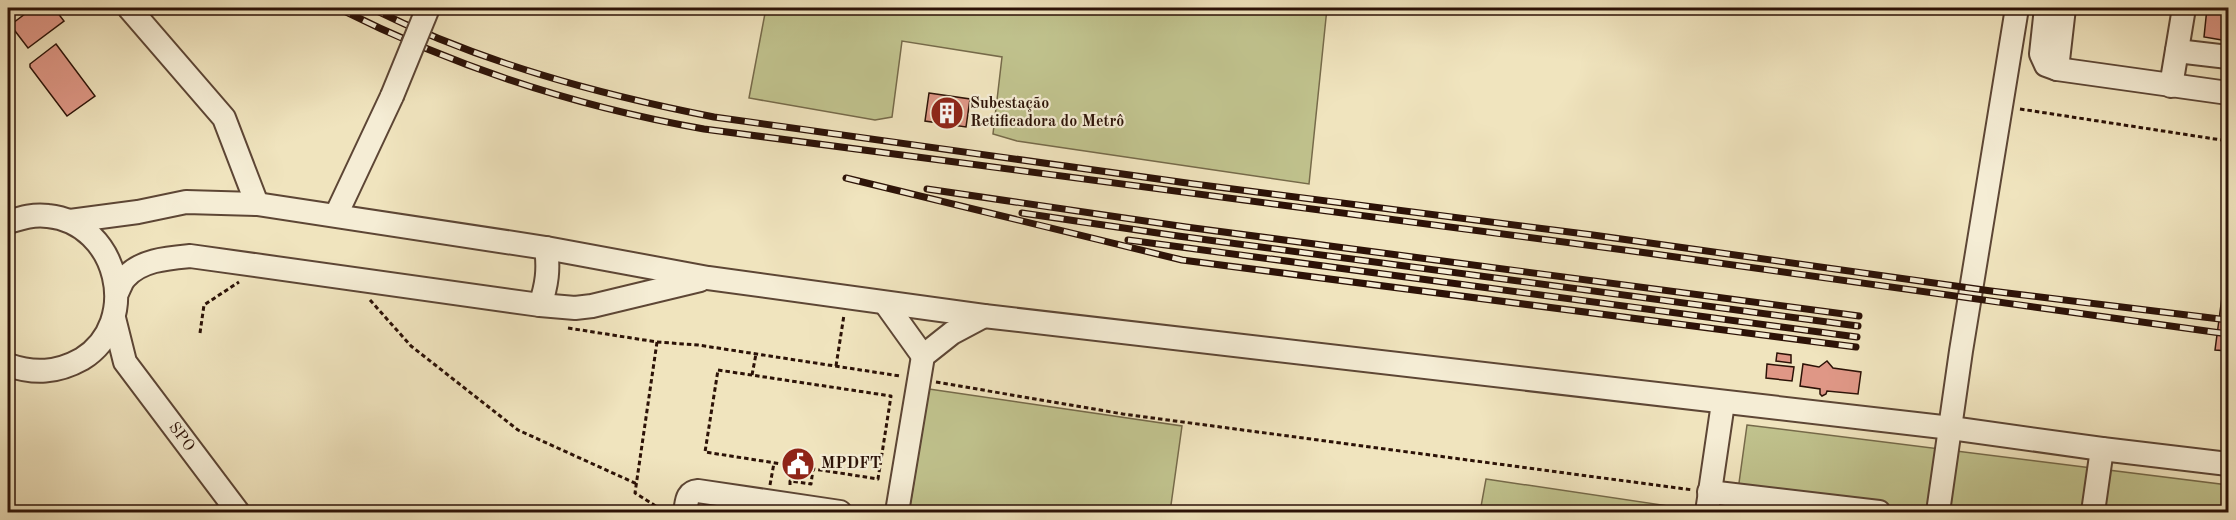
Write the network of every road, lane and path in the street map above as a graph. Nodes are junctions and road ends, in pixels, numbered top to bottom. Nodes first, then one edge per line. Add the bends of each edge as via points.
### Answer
1 (129, 8) edge
2 (428, 8) edge
3 (2017, 8) edge
4 (2046, 8) edge
5 (2064, 8) edge
6 (2184, 8) edge
7 (2177, 51) junction
8 (2229, 57) edge
9 (2057, 69) junction
10 (2171, 86) junction
11 (2229, 93) edge
12 (2001, 107) junction
13 (2229, 141) edge
14 (257, 204) junction
15 (336, 215) junction
16 (8, 222) edge
17 (70, 222) junction
18 (546, 248) junction
19 (245, 278) dead end
20 (708, 278) junction
21 (118, 291) junction
22 (846, 298) junction
23 (379, 299) dead end
24 (885, 303) junction
25 (540, 305) junction
26 (984, 316) junction
27 (114, 318) junction
28 (565, 327) dead end
29 (200, 333) dead end
30 (657, 342) junction
31 (90, 354) junction
32 (756, 354) junction
33 (923, 356) junction
34 (125, 362) junction
35 (8, 365) edge
36 (836, 366) junction
37 (752, 375) junction
38 (919, 379) junction
39 (1723, 403) junction
40 (1951, 428) junction
41 (2102, 449) junction
42 (774, 463) junction
43 (2229, 464) edge
44 (772, 476) dead end
45 (637, 484) junction
46 (1708, 502) edge
47 (238, 513) edge
48 (659, 513) edge
49 (685, 513) edge
50 (840, 513) edge
51 (897, 513) edge
52 (1879, 513) edge
53 (1938, 513) edge
54 (2093, 513) edge

1 - 14 street via 224,118
2 - 15 street, bridge
3 - 12 street
4 - 9 street via 2041,54 2046,65
5 - 9 street
6 - 7 street
7 - 8 street
7 - 10 street
9 - 10 street
10 - 11 street
12 - 13 path
12 - 40 street
14 - 15 street
14 - 17 street via 186,202
15 - 18 street
16 - 17 street via 27,216 49,216
17 - 21 street via 89,233 104,249 114,269
18 - 20 street
18 - 25 street via 547,285
19 - 29 path via 204,305
20 - 22 street
20 - 25 street via 592,306
21 - 25 street via 125,278 138,268 161,259 190,256
21 - 27 street
22 - 24 street
22 - 36 path
23 - 45 path via 367,297 411,346 518,430
24 - 26 street
24 - 33 street
26 - 33 street via 952,333
26 - 39 street
27 - 31 street
27 - 34 street, SPO
28 - 30 path
30 - 32 path
30 - 45 path
31 - 34 street via 109,354
31 - 35 street via 70,366 48,372
32 - 36 path
32 - 37 path
33 - 38 street
34 - 47 street, SPO
36 - 38 path
37 - 42 path via 718,369 705,452
37 - 42 path via 891,396 878,479
38 - 46 path via 1123,414
38 - 51 street via 895,472
39 - 40 street
39 - 46 street
40 - 41 street
40 - 53 street
41 - 43 street
41 - 54 street
42 - 44 path
45 - 48 path via 635,493 660,508
46 - 52 street
49 - 50 street via 688,495 698,491

